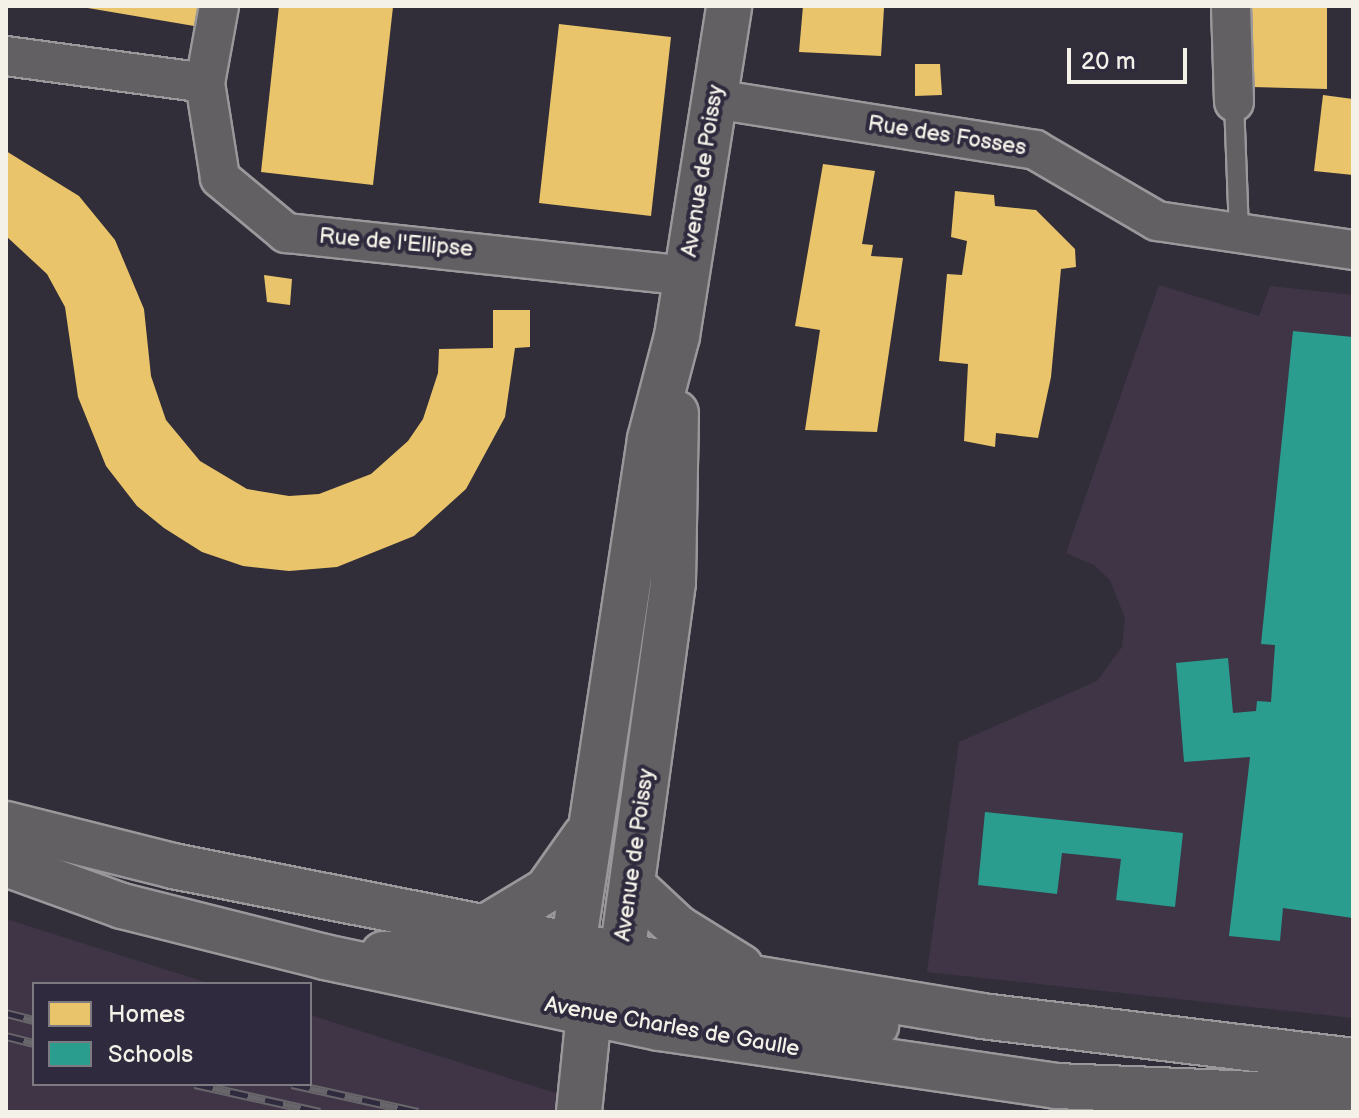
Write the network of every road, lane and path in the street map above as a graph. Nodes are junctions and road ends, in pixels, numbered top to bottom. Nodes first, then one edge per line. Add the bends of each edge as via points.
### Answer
1 (219, 6) edge
2 (729, 6) edge
3 (1231, 6) edge
4 (6, 56) edge
5 (205, 83) junction
6 (714, 99) junction
7 (1234, 102) joint
8 (1239, 233) junction
9 (1353, 250) edge
10 (687, 276) junction
11 (677, 336) junction
12 (6, 824) edge
13 (592, 826) junction
14 (6, 864) edge
15 (632, 885) junction
16 (204, 926) junction
17 (484, 928) junction
18 (757, 976) junction
19 (593, 987) junction
20 (1012, 1020) junction
21 (1353, 1061) edge
22 (1353, 1098) edge
23 (579, 1112) edge

1 - 5 street, Rue de l'Ellipse
2 - 6 main road, Avenue de Poissy
3 - 7 street
4 - 5 street
5 - 10 street, Rue de l'Ellipse via 220,178 286,233
6 - 8 street, Rue des Fosses via 1035,150 1157,221
6 - 10 main road, Avenue de Poissy
7 - 8 lane
8 - 9 street, Rue des Fosses
10 - 11 main road, Avenue de Poissy
11 - 13 main road, Avenue de Poissy via 650,439
11 - 15 main road, Avenue de Poissy via 674,569
12 - 17 main road, Avenue Charles de Gaulle via 173,866
13 - 17 main road via 547,890
13 - 19 main road, Avenue de Poissy
14 - 16 main road, Avenue Charles de Gaulle via 91,896
15 - 18 main road via 678,928
15 - 19 main road, Avenue de Poissy
16 - 19 main road, Avenue Charles de Gaulle via 325,957
16 - 19 main road via 340,986
17 - 19 main road, Avenue Charles de Gaulle
18 - 19 main road, Avenue Charles de Gaulle
18 - 20 main road, Avenue Charles de Gaulle
19 - 20 main road via 835,1021 924,1027
19 - 22 main road, Avenue Charles de Gaulle via 861,1061 1056,1086
19 - 23 main road
20 - 21 main road, Avenue Charles de Gaulle

